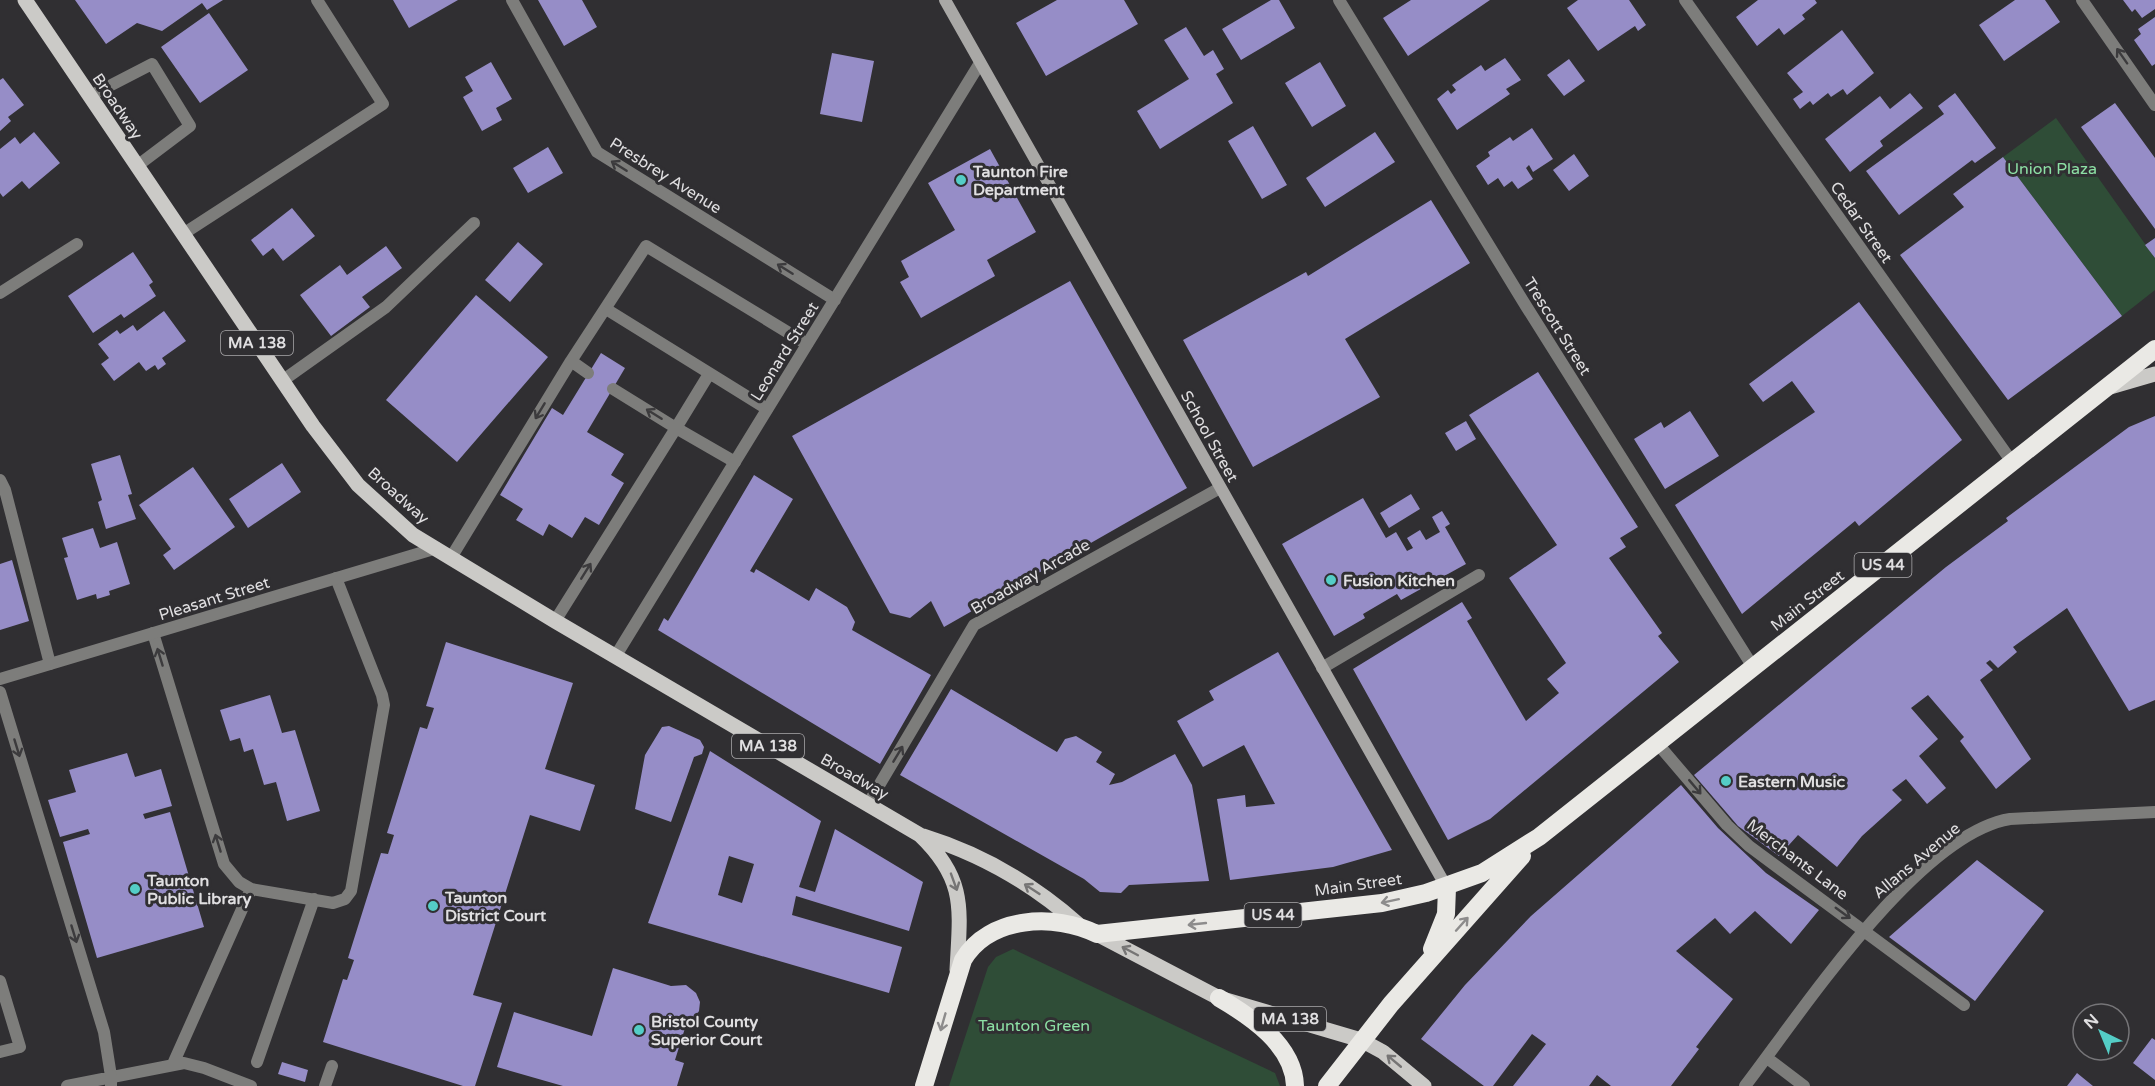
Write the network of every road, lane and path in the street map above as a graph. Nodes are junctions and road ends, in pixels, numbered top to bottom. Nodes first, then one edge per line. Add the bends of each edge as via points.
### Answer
1 (25, 0) edge
2 (317, 0) edge
3 (512, 0) edge
4 (1340, 0) edge
5 (1685, 0) edge
6 (2082, 0) edge
7 (950, 2) edge
8 (980, 63) junction
9 (90, 96) junction
10 (2155, 105) edge
11 (137, 166) junction
12 (474, 223) dead end
13 (183, 234) junction
14 (77, 244) dead end
15 (0, 293) edge
16 (835, 300) junction
17 (606, 309) junction
18 (807, 344) junction
19 (2155, 349) edge
20 (571, 361) junction
21 (588, 373) dead end
22 (709, 374) junction
23 (2155, 374) edge
24 (282, 381) junction
25 (613, 388) dead end
26 (2105, 389) junction
27 (767, 409) junction
28 (676, 428) junction
29 (735, 462) junction
30 (2012, 462) junction
31 (0, 480) edge
32 (1220, 488) junction
33 (437, 548) junction
34 (452, 556) junction
35 (1479, 575) dead end
36 (336, 578) junction
37 (555, 621) junction
38 (153, 633) junction
39 (615, 657) junction
40 (50, 664) junction
41 (1753, 667) junction
42 (1322, 668) junction
43 (0, 679) edge
44 (0, 692) edge
45 (1657, 743) junction
46 (868, 804) junction
47 (2155, 812) edge
48 (920, 835) junction
49 (1539, 837) junction
50 (1447, 888) junction
51 (251, 889) junction
52 (314, 899) junction
53 (1078, 924) junction
54 (1864, 930) junction
55 (1097, 934) junction
56 (957, 973) junction
57 (0, 981) edge
58 (1409, 983) junction
59 (1219, 998) junction
60 (1964, 1005) dead end
61 (1361, 1040) junction
62 (0, 1052) edge
63 (1767, 1058) junction
64 (257, 1062) dead end
65 (173, 1064) junction
66 (332, 1066) dead end
67 (111, 1081) edge
68 (924, 1081) edge
69 (67, 1086) edge
70 (251, 1086) edge
71 (326, 1086) edge
72 (1295, 1086) edge
73 (1327, 1086) edge
74 (1424, 1086) edge
75 (1745, 1086) edge
76 (1804, 1086) edge

1 - 9 main road, Broadway / MA 138
2 - 13 street via 383,104
16 -> 3 street, Presbrey Avenue via 597,152
4 - 41 street, Trescott Street
5 - 30 street, Cedar Street
10 -> 6 street
7 - 8 street, School Street
8 - 16 street, Leonard Street
8 - 32 street, School Street
9 - 11 main road, Broadway / MA 138
9 - 11 street via 152,64 190,126
11 - 13 main road, Broadway / MA 138
12 - 24 street via 386,307
13 - 24 main road, Broadway / MA 138
14 - 15 street
16 - 18 street, Leonard Street
17 - 18 street via 646,246
17 - 20 street
17 - 22 street
18 - 27 street, Leonard Street
19 - 26 highway, Main Street / US 44
20 - 21 street
20 -> 34 street
22 - 27 street
22 - 28 street
23 - 26 main road
24 - 33 main road, Broadway / MA 138 via 358,485 413,535
28 -> 25 street
26 - 30 highway, Main Street / US 44
27 - 29 street, Leonard Street
28 - 29 street
37 -> 28 street
29 - 39 street, Leonard Street
30 - 41 highway, Main Street / US 44
31 - 40 street via 6,490
32 - 42 street, School Street
46 -> 32 street, Broadway Arcade via 974,625
33 - 34 main road, Broadway / MA 138
33 - 36 street, Pleasant Street
34 - 37 main road, Broadway / MA 138
35 - 42 street
36 - 38 street, Pleasant Street
36 - 52 street via 384,705 351,891 340,902
37 - 39 main road, Broadway / MA 138
38 - 40 street, Pleasant Street
51 -> 38 street via 239,882 224,864
39 - 46 main road, Broadway / MA 138
40 - 43 street, Pleasant Street
41 - 45 highway, Main Street / US 44
42 - 50 street, School Street
44 -> 67 street via 104,1032
45 - 49 highway, Main Street / US 44
45 -> 54 street, Merchants Lane via 1749,846
46 - 48 main road, Broadway / MA 138
47 - 54 street, Allans Avenue via 2031,818 1989,825 1965,838 1915,878
53 -> 48 main road, Broadway / MA 138 via 1056,904 984,859
48 -> 56 main road, Broadway / MA 138 via 944,862 957,890
49 - 50 highway, Main Street / US 44 via 1502,862
58 -> 49 highway, Main Street / US 44
50 -> 55 highway, Main Street / US 44 via 1382,903
50 - 58 highway via 1449,900 1441,929
51 - 52 street
51 - 65 street
52 - 64 street
53 - 55 highway, MA 138
53 - 56 highway via 1027,922 1005,926 976,942
54 - 60 street, Merchants Lane
54 - 63 street, Allans Avenue
59 -> 55 main road, MA 138
56 -> 68 highway
57 - 62 street via 20,1047
58 - 61 highway, Main Street / US 44
59 - 61 main road, MA 138
59 - 72 highway via 1251,1018 1276,1043 1291,1067
61 - 73 highway, US 44
74 -> 61 main road, MA 138 via 1383,1052
63 - 75 street, Allans Avenue
63 - 76 street
65 - 67 street
65 - 70 street via 204,1068
66 - 71 street
67 - 69 street

